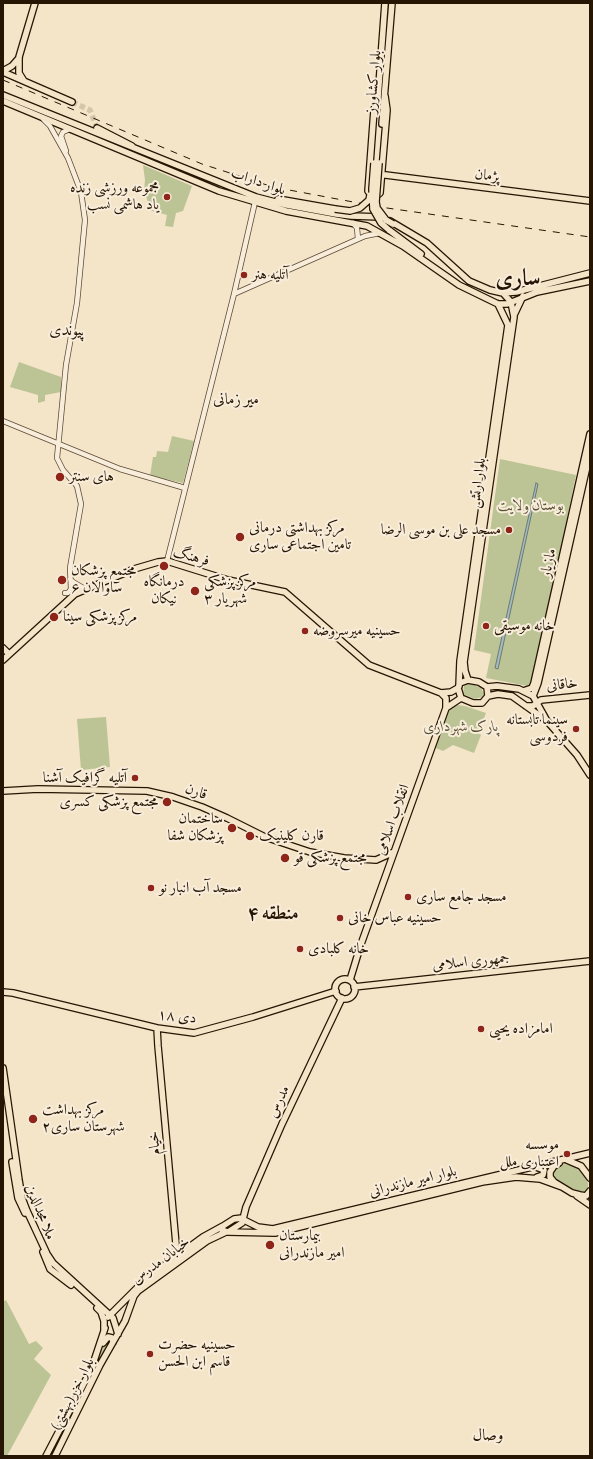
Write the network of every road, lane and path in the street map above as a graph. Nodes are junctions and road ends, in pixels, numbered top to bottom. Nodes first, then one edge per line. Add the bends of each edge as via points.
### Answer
1 (35, 3) edge
2 (385, 3) edge
3 (392, 3) edge
4 (19, 57) junction
5 (3, 72) edge
6 (24, 81) junction
7 (3, 94) edge
8 (378, 95) junction
9 (385, 96) junction
10 (3, 101) edge
11 (72, 102) tunnel mouth
12 (40, 117) junction
13 (97, 128) tunnel mouth
14 (70, 129) junction
15 (63, 132) junction
16 (55, 135) junction
17 (139, 150) junction
18 (68, 158) junction
19 (377, 163) junction
20 (192, 170) junction
21 (370, 173) junction
22 (382, 174) junction
23 (211, 178) junction
24 (190, 180) junction
25 (223, 183) junction
26 (207, 186) junction
27 (372, 189) junction
28 (590, 201) edge
29 (255, 202) junction
30 (368, 216) junction
31 (384, 218) junction
32 (353, 223) junction
33 (366, 226) junction
34 (380, 233) junction
35 (358, 239) junction
36 (590, 273) edge
37 (469, 281) junction
38 (590, 281) edge
39 (464, 288) junction
40 (500, 292) junction
41 (234, 294) junction
42 (523, 296) junction
43 (511, 302) junction
44 (497, 304) junction
45 (514, 318) junction
46 (3, 421) edge
47 (497, 421) junction
48 (590, 434) edge
49 (59, 438) junction
50 (50, 442) junction
51 (59, 445) junction
52 (66, 448) junction
53 (590, 453) edge
54 (58, 454) junction
55 (583, 477) junction
56 (185, 488) junction
57 (167, 561) junction
58 (562, 568) junction
59 (69, 577) junction
60 (85, 589) junction
61 (65, 593) dead end
62 (472, 595) junction
63 (3, 648) edge
64 (9, 654) junction
65 (3, 660) edge
66 (468, 680) junction
67 (459, 687) junction
68 (487, 687) junction
69 (523, 691) junction
70 (441, 693) junction
71 (590, 695) edge
72 (488, 696) junction
73 (461, 698) junction
74 (535, 699) junction
75 (526, 706) junction
76 (446, 708) junction
77 (548, 721) junction
78 (590, 775) edge
79 (3, 791) edge
80 (394, 852) junction
81 (590, 961) edge
82 (350, 980) junction
83 (3, 987) edge
84 (354, 987) junction
85 (336, 991) junction
86 (3, 992) edge
87 (13, 993) junction
88 (342, 998) junction
89 (158, 1028) junction
90 (3, 1068) edge
91 (3, 1078) edge
92 (590, 1153) edge
93 (564, 1160) junction
94 (534, 1166) junction
95 (530, 1177) junction
96 (590, 1178) edge
97 (17, 1179) junction
98 (562, 1187) junction
99 (590, 1191) edge
100 (572, 1193) junction
101 (590, 1204) edge
102 (246, 1207) junction
103 (242, 1218) junction
104 (254, 1225) junction
105 (223, 1226) junction
106 (227, 1232) junction
107 (253, 1233) junction
108 (178, 1255) junction
109 (51, 1265) junction
110 (134, 1296) junction
111 (118, 1308) junction
112 (110, 1315) junction
113 (104, 1330) junction
114 (118, 1334) junction
115 (113, 1342) junction
116 (92, 1367) junction
117 (46, 1456) edge
118 (55, 1456) edge

1 - 4 main road
2 - 8 main road, بلوار کشاورز
3 - 9 main road, بلوار کشاورز
4 - 5 main road
4 - 6 main road via 19,73
5 - 6 main road
6 - 11 main road
7 - 17 main road, بلوار داراب
8 - 19 main road, بلوار کشاورز
8 - 21 main road via 374,110
9 - 19 main road, بلوار کشاورز
9 - 22 main road via 387,110
10 - 12 main road, بلوار داراب
12 - 14 main road, بلوار داراب
12 - 16 street
13 - 17 main road
14 - 15 street
14 - 24 main road, بلوار داراب
15 - 16 street via 58,131
15 - 18 street via 61,138
16 - 18 street
17 - 20 main road, بلوار داراب
18 - 49 street via 81,192 85,220
19 - 27 main road, bridge
19 - 37 main road, bridge via 376,202 377,208 386,220 424,245
20 - 23 main road, بلوار داراب
20 - 24 main road via 194,176
21 - 22 main road, پژمان
21 - 22 main road via 368,191 375,197 380,193
22 - 28 main road, پژمان
23 - 25 main road, بلوار داراب
23 - 26 main road via 205,180
24 - 26 main road, بلوار داراب
25 - 27 main road, bridge via 278,199 350,211 360,208 369,200
25 - 30 main road, بلوار داراب via 256,197 287,205 351,216
26 - 29 main road, بلوار داراب
27 - 39 main road, bridge via 375,216 389,230 451,275
29 - 32 main road, بلوار داراب via 308,216
29 - 41 street
30 - 31 main road, بلوار داراب
30 - 33 main road via 371,223
31 - 34 main road via 376,223
31 - 37 main road, بلوار داراب via 426,243
32 - 33 main road, بلوار داراب
32 - 35 street via 357,228
33 - 34 main road, بلوار داراب
34 - 35 street
34 - 39 main road, بلوار داراب
35 - 41 street
36 - 40 main road via 516,292
37 - 40 main road, بلوار داراب
38 - 42 main road
39 - 44 main road, بلوار داراب
40 - 43 main road
40 - 44 main road
41 - 56 street
42 - 43 main road
42 - 45 main road
43 - 44 main road
43 - 45 main road, بلوار ارتش
44 - 47 main road, بلوار ارتش via 508,325
45 - 47 main road, بلوار ارتش
46 - 50 street
47 - 62 main road, بلوار ارتش
48 - 55 main road, مازیار
49 - 50 street via 55,442
49 - 51 street
49 - 52 street
50 - 51 street
51 - 52 street
51 - 54 street
52 - 54 street
52 - 56 street via 120,469
53 - 55 main road, مازیار
54 - 59 street via 57,458 63,470 77,486 81,504
55 - 58 main road, مازیار
56 - 57 street
57 - 60 main road, فرهنگ via 134,570
57 - 70 main road, فرهنگ via 228,580 284,592 369,666
58 - 69 main road, مازیار via 534,683 532,688
58 - 74 main road, مازیار
59 - 60 street
59 - 61 street via 71,589
60 - 64 main road, فرهنگ via 69,598
62 - 66 main road, بلوار ارتش via 464,662
62 - 67 main road, بلوار ارتش via 460,661
63 - 64 main road
64 - 65 main road, فرهنگ
66 - 67 main road
66 - 68 main road
67 - 70 main road via 451,692
67 - 73 main road via 458,693
68 - 69 main road via 497,686
68 - 72 main road
69 - 74 main road
70 - 76 main road via 446,698
71 - 74 main road, خاقانی
72 - 73 main road via 478,704
72 - 75 main road via 506,694 517,698
73 - 76 main road
74 - 75 main road, خاقانی via 533,706
74 - 77 main road
75 - 77 main road
76 - 80 main road, انقلاب اسلامی
77 - 78 main road
79 - 80 main road, قارن via 147,791 194,804 265,837 310,852 376,860
80 - 82 main road, انقلاب اسلامی
81 - 84 main road, جمهوری اسلامی
82 - 84 main road
82 - 85 main road via 339,981
83 - 87 main road, ۱۸ دی
84 - 88 main road via 352,995
85 - 88 main road
85 - 89 main road, ۱۸ دی via 206,1031 194,1033
86 - 87 main road, ۱۸ دی
87 - 89 main road, ۱۸ دی
88 - 102 main road, مدرس
89 - 108 main road, خیام
90 - 97 main road, ملا مجدالدین
91 - 97 main road, ملا مجدالدین
92 - 93 main road, بلوار امیر مازندرانی
93 - 94 main road, بلوار امیر مازندرانی
93 - 96 main road via 578,1163
93 - 98 main road via 550,1172 550,1177
94 - 95 main road via 543,1168 544,1174
94 - 104 main road, بلوار امیر مازندرانی via 273,1229
95 - 98 main road, بلوار امیر مازندرانی
95 - 107 main road, بلوار امیر مازندرانی via 482,1182 276,1233
97 - 109 main road, ملا مجدالدین via 18,1198
98 - 100 main road
99 - 100 main road via 586,1196
100 - 101 main road
102 - 103 main road, مدرس
102 - 104 main road
103 - 104 main road, بلوار امیر مازندرانی
103 - 105 main road, خیابان مدرس
103 - 106 main road via 240,1225
104 - 107 main road via 251,1228
105 - 106 main road via 222,1230
105 - 108 main road, خیابان مدرس
106 - 107 main road, بلوار امیر مازندرانی
106 - 110 main road, خیابان مدرس via 207,1241 150,1281
108 - 111 main road, خیابان مدرس via 147,1278
109 - 112 main road, ملا مجدالدین
109 - 113 main road, ملا مجدالدین via 54,1273 101,1312
110 - 111 main road via 124,1312 120,1312
110 - 114 main road, خیابان مدرس
111 - 112 main road, خیابان مدرس
112 - 113 main road
112 - 114 main road via 116,1324
113 - 116 main road
114 - 115 main road, خیابان مدرس
115 - 116 main road via 112,1338 106,1337
115 - 118 main road, بلوار خزر(بهشتی)
116 - 117 main road, بلوار خزر(بهشتی)

